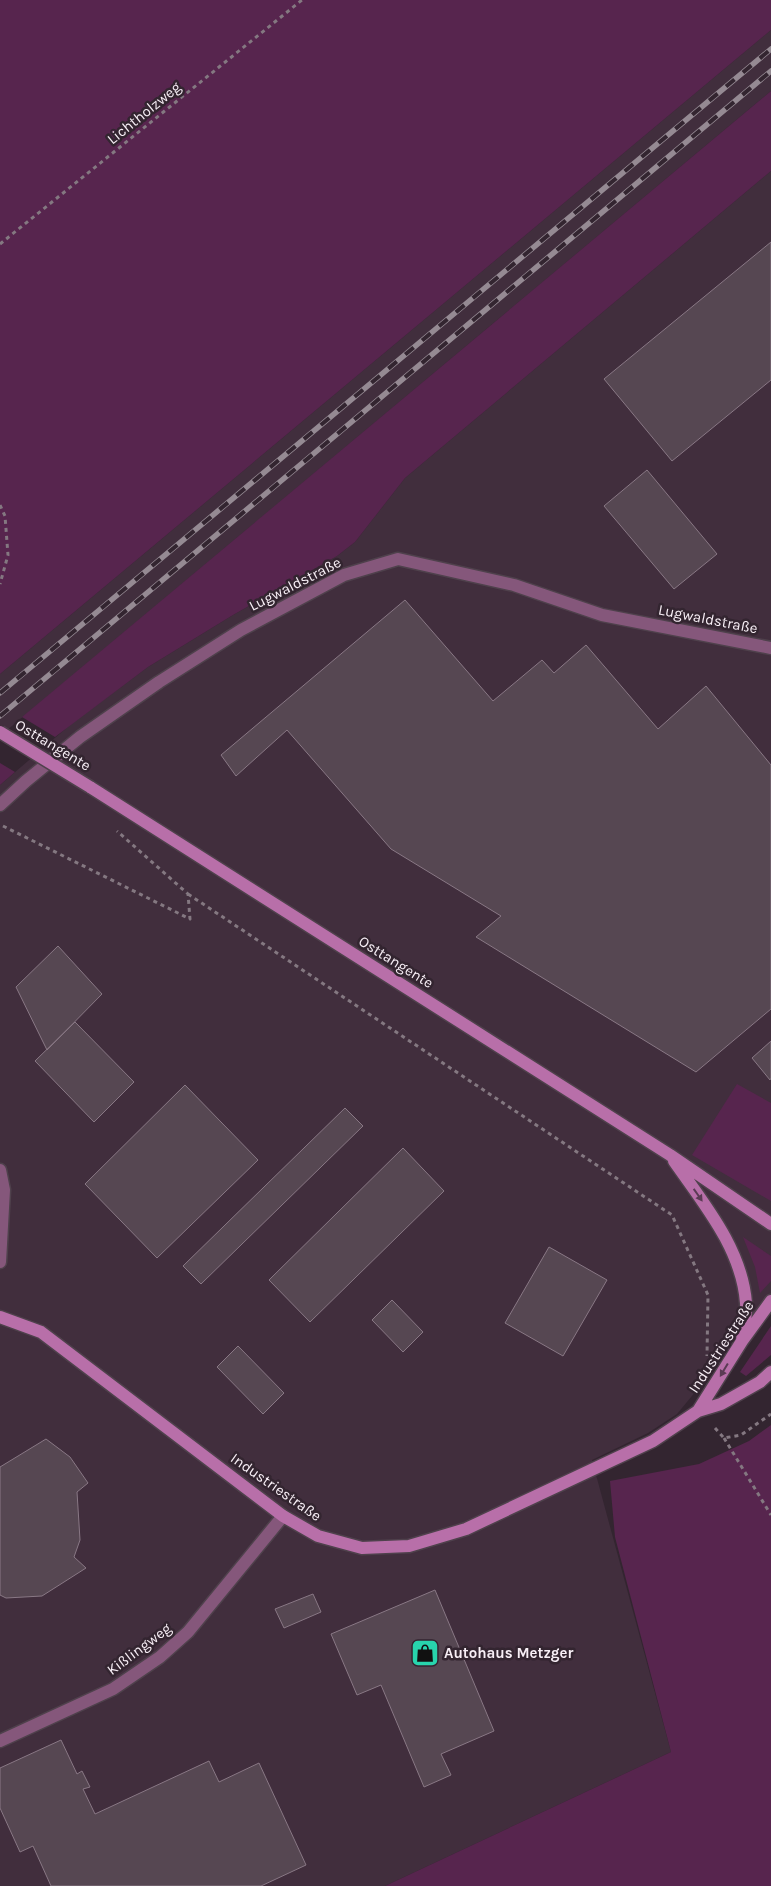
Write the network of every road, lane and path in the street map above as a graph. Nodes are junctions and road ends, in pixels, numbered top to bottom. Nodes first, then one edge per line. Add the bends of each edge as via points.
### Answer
1 (302, 0) edge
2 (0, 244) edge
3 (0, 505) edge
4 (0, 584) edge
5 (771, 648) edge
6 (0, 732) edge
7 (0, 805) edge
8 (0, 824) edge
9 (116, 830) dead end
10 (188, 894) junction
11 (670, 1155) junction
12 (0, 1170) edge
13 (771, 1224) edge
14 (0, 1262) edge
15 (771, 1301) edge
16 (0, 1317) edge
17 (742, 1341) junction
18 (707, 1359) dead end
19 (771, 1372) edge
20 (698, 1411) junction
21 (771, 1414) edge
22 (724, 1438) junction
23 (771, 1515) edge
24 (283, 1516) junction
25 (0, 1741) edge

1 - 2 path, Lichtholzweg
3 - 4 path via 5,516 8,555
5 - 7 street, Lugwaldstraße via 602,615 514,585 398,559 344,575 241,630 80,737
6 - 11 main road, Osttangente, bridge
8 - 10 path via 190,919
9 - 10 path
10 - 18 path via 672,1215 708,1295
11 - 13 main road, Osttangente
11 -> 17 main road via 720,1228 739,1267 746,1304
12 - 14 street via 4,1190
15 - 17 main road, Industriestraße
16 - 24 main road, Industriestraße via 41,1332
17 -> 20 main road, Industriestraße
19 - 20 main road, Industriestraße via 721,1404
20 - 22 path
20 - 24 main road, Industriestraße via 653,1441 466,1529 409,1546 362,1548 318,1536
21 - 22 path via 741,1435
22 - 23 path
24 - 25 street, Kißlingweg via 188,1632 160,1657 113,1689

